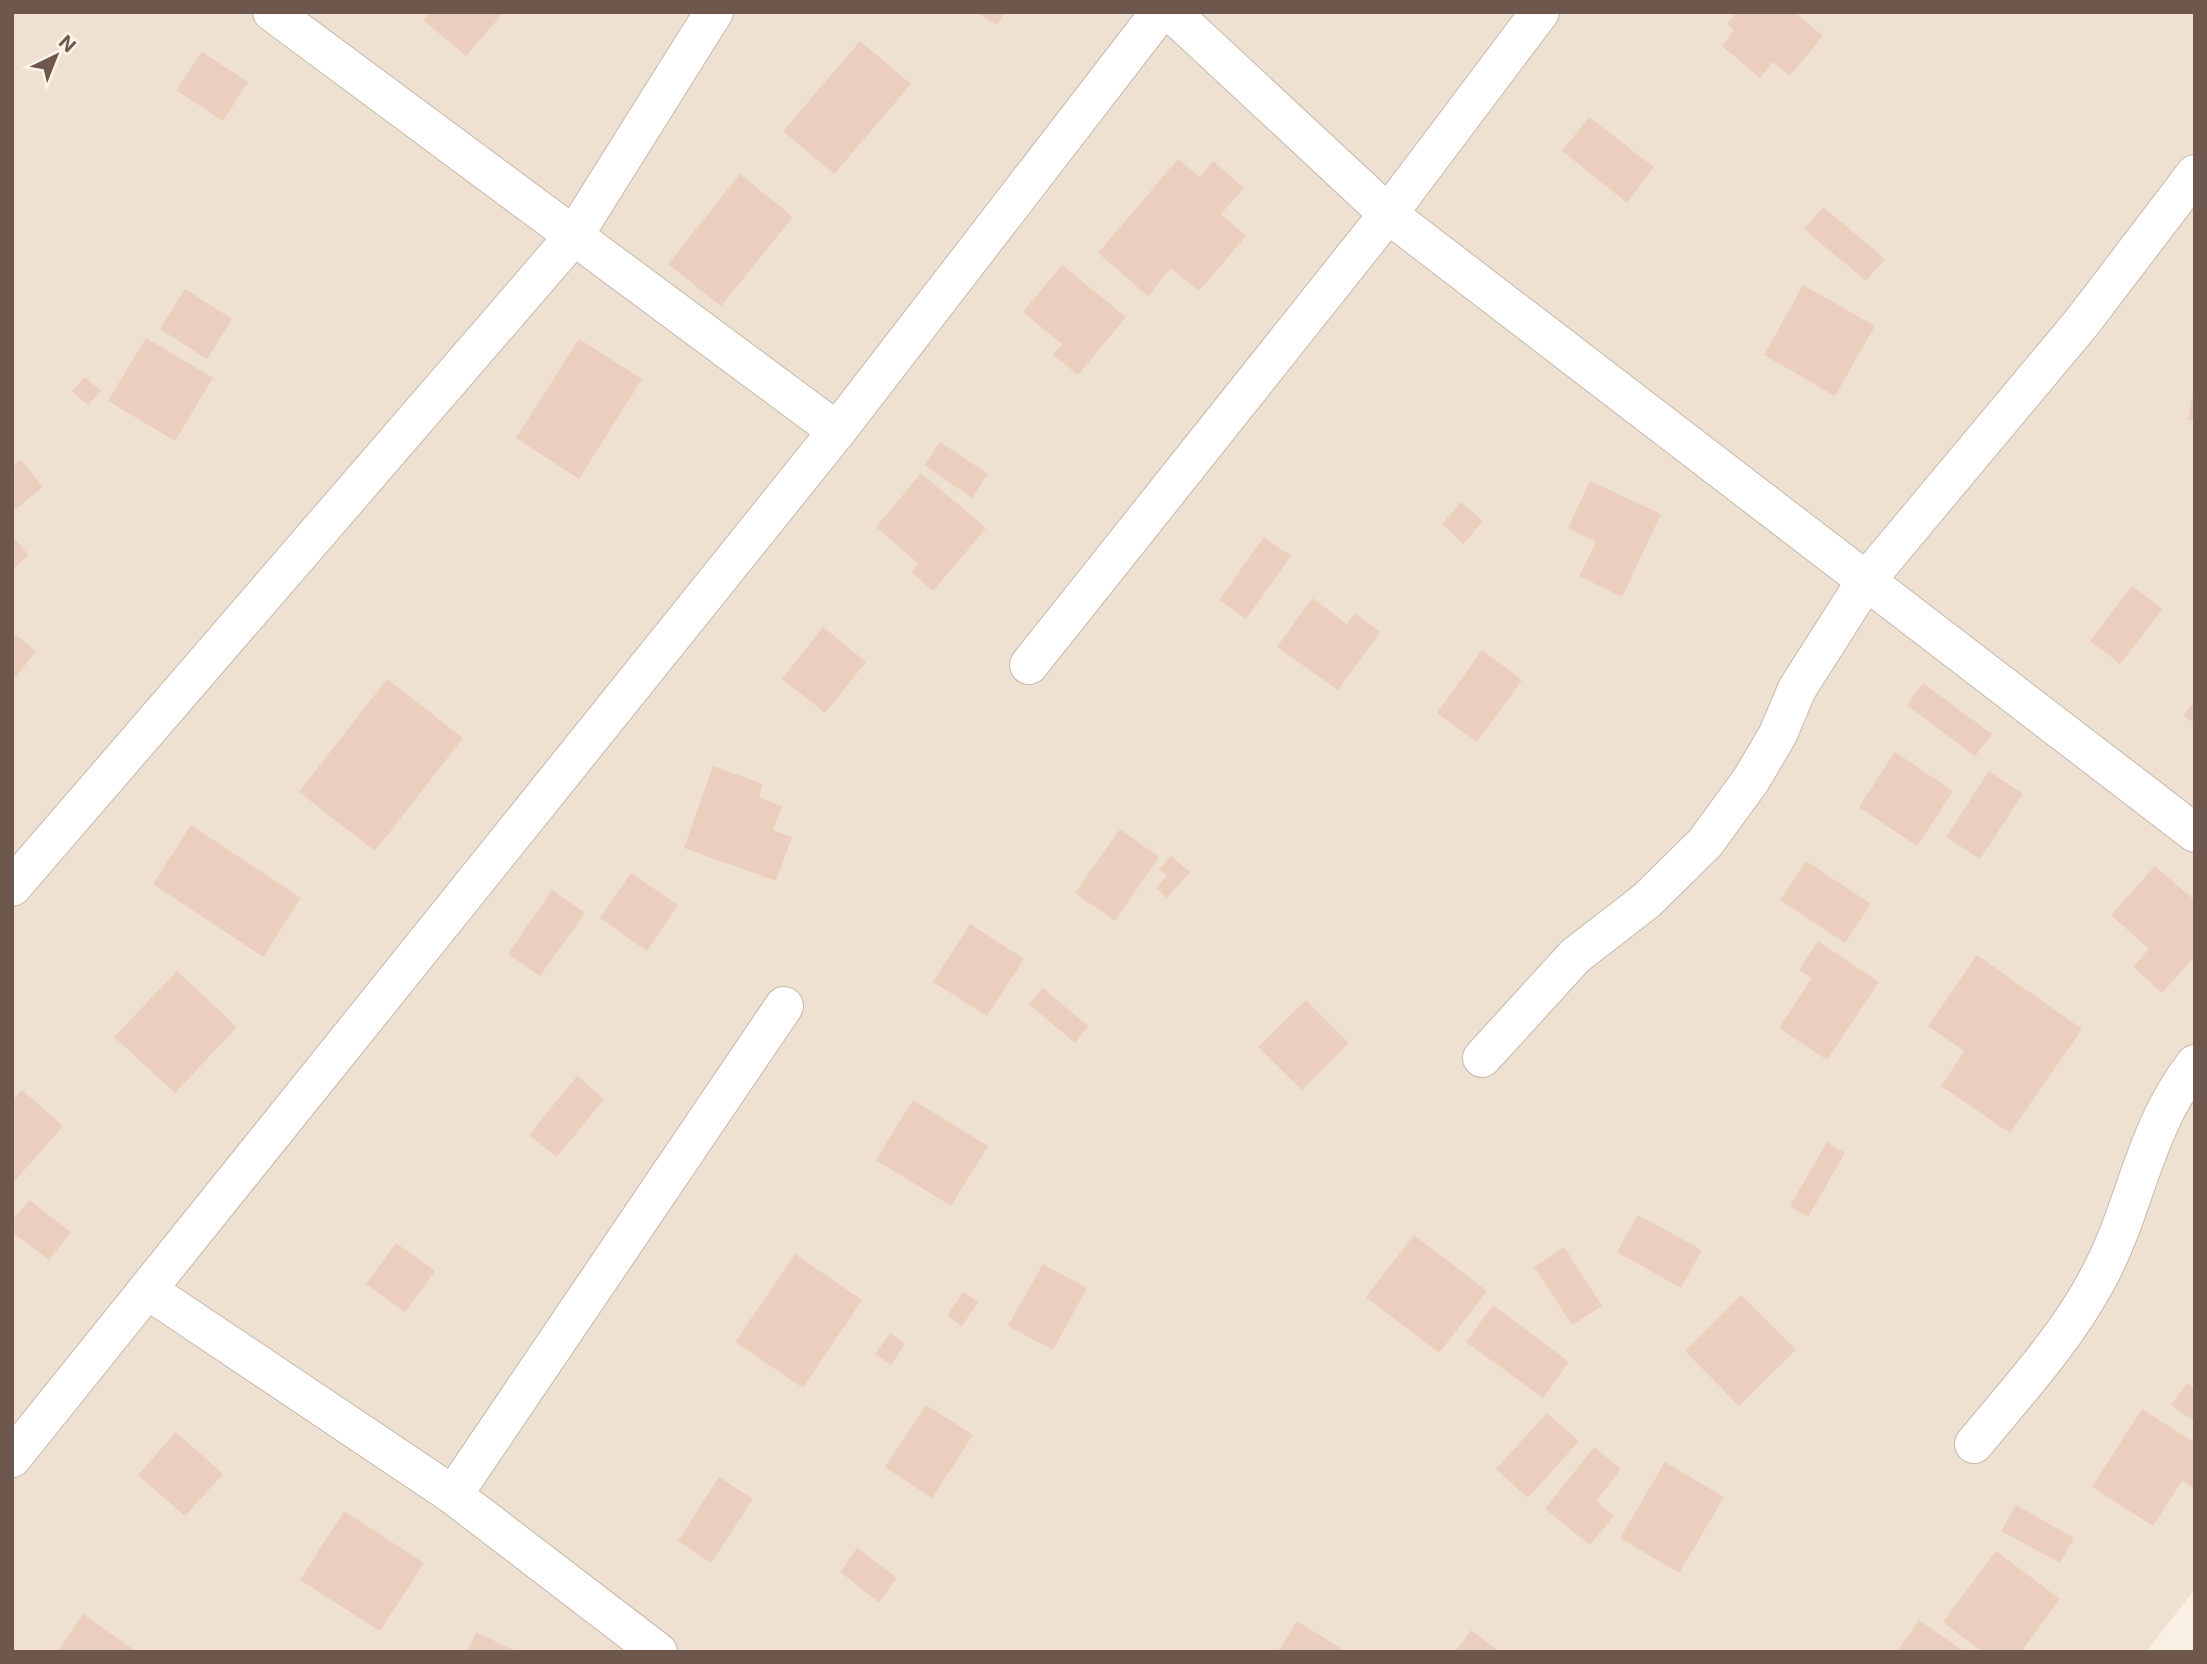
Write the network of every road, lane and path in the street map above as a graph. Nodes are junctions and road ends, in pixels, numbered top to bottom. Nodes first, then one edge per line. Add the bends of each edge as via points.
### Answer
1 (272, 12) edge
2 (714, 12) edge
3 (1160, 12) edge
4 (1171, 12) edge
5 (1540, 12) edge
6 (2195, 174) edge
7 (1388, 214) junction
8 (573, 237) junction
9 (837, 432) junction
10 (1865, 582) junction
11 (1029, 665) dead end
12 (2195, 833) edge
13 (12, 887) edge
14 (784, 1006) dead end
15 (1482, 1058) dead end
16 (2195, 1064) edge
17 (149, 1291) junction
18 (1974, 1444) dead end
19 (12, 1458) edge
20 (453, 1495) junction
21 (658, 1652) edge

1 - 8 street
2 - 8 street
3 - 9 street
4 - 7 street
5 - 7 street
6 - 10 street via 2083,321
7 - 10 street
7 - 11 street
8 - 9 street
8 - 13 street
9 - 17 street
10 - 12 street
10 - 15 street via 1797,689 1751,780 1705,844 1646,901 1575,956
14 - 20 street
16 - 18 street via 2155,1127 2096,1283 2039,1365
17 - 19 street
17 - 20 street
20 - 21 street

